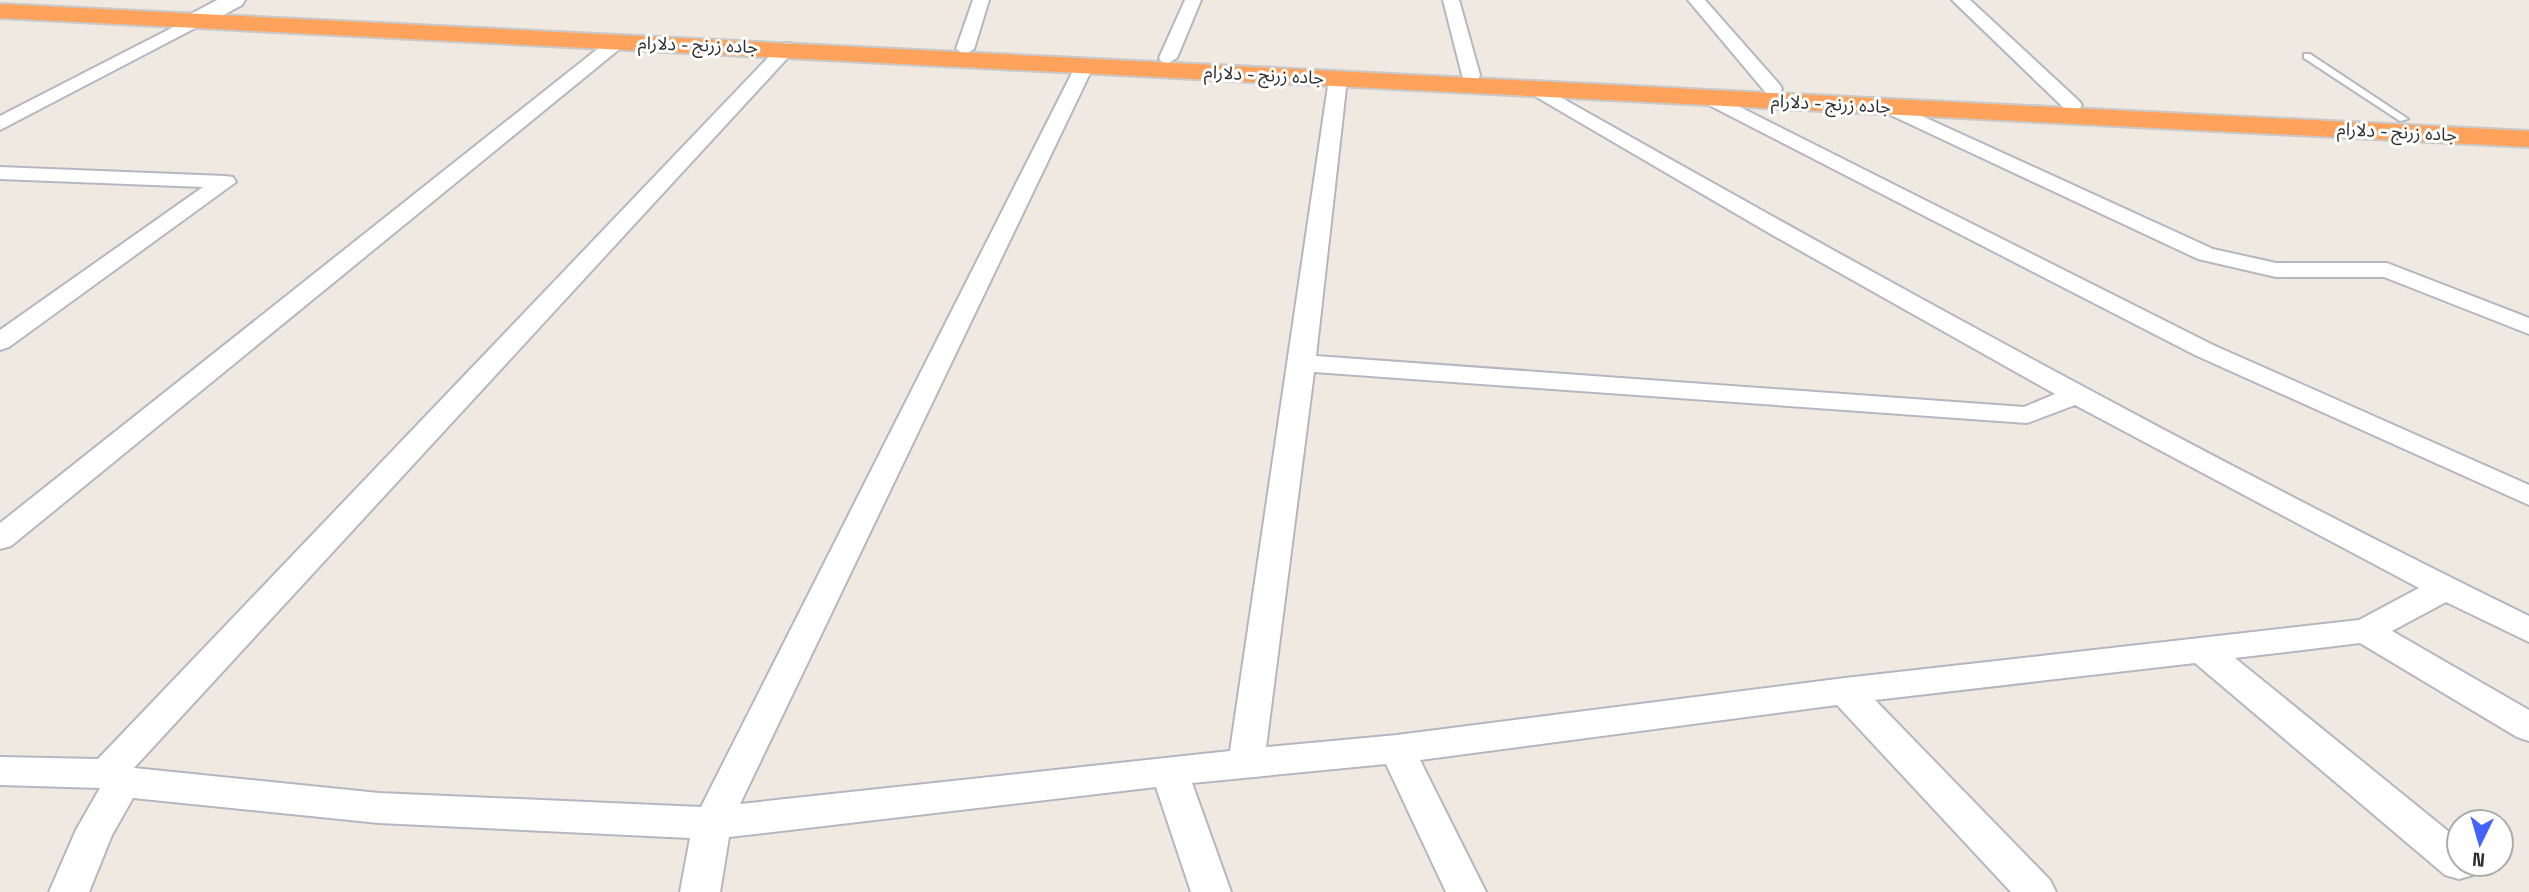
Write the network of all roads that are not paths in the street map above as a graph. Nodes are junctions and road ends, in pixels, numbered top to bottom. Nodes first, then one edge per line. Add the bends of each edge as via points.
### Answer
1 (13, 0) edge
2 (981, 0) edge
3 (1193, 0) edge
4 (1451, 0) edge
5 (1696, 0) edge
6 (1960, 0) edge
7 (203, 10) edge
8 (0, 11) edge
9 (616, 43) junction
10 (787, 48) junction
11 (965, 49) junction
12 (2306, 56) dead end
13 (1168, 58) junction
14 (1084, 67) junction
15 (1471, 75) junction
16 (1338, 79) junction
17 (1530, 88) junction
18 (1773, 89) junction
19 (1708, 97) junction
20 (0, 103) edge
21 (2072, 105) junction
22 (1889, 107) junction
23 (2403, 119) junction
24 (0, 124) edge
25 (2529, 126) edge
26 (2529, 139) edge
27 (0, 173) edge
28 (2529, 327) edge
29 (0, 342) edge
30 (1302, 363) junction
31 (2076, 395) junction
32 (2529, 496) edge
33 (0, 539) edge
34 (2444, 589) junction
35 (2529, 630) edge
36 (2365, 631) junction
37 (2201, 649) junction
38 (1844, 691) junction
39 (2529, 727) edge
40 (1397, 749) junction
41 (1246, 764) junction
42 (0, 771) edge
43 (1169, 771) junction
44 (115, 778) junction
45 (712, 823) junction
46 (2445, 851) edge
47 (69, 892) edge
48 (700, 892) edge
49 (1211, 892) edge
50 (1466, 892) edge
51 (2036, 892) edge

1 - 7 highway, جاده زرنج - دلارام
2 - 11 street
3 - 13 street
4 - 15 street
5 - 18 street
6 - 21 street
7 - 8 highway, جاده زرنج - دلارام
7 - 9 highway, جاده زرنج - دلارام
7 - 11 highway, جاده زرنج - دلارام
7 - 20 street
7 - 24 street
9 - 10 highway, جاده زرنج - دلارام
9 - 33 street
10 - 14 highway, جاده زرنج - دلارام
10 - 44 street
11 - 13 highway, جاده زرنج - دلارام
12 - 23 lane
13 - 15 highway, جاده زرنج - دلارام
14 - 16 highway, جاده زرنج - دلارام
14 - 45 street
15 - 18 highway, جاده زرنج - دلارام
16 - 17 highway, جاده زرنج - دلارام
16 - 30 street
17 - 19 highway, جاده زرنج - دلارام
17 - 31 street
18 - 21 highway, جاده زرنج - دلارام
19 - 22 highway, جاده زرنج - دلارام
19 - 32 street via 2204,350
21 - 23 highway, جاده زرنج - دلارام
22 - 26 highway, جاده زرنج - دلارام
22 - 28 street via 2206,254 2276,270 2387,270
23 - 25 highway, جاده زرنج - دلارام
27 - 29 street via 225,182
30 - 31 street via 2027,415
30 - 41 street
31 - 34 street
34 - 35 street
34 - 36 street
36 - 37 street
36 - 39 street
37 - 38 street
37 - 46 street
38 - 40 street
38 - 51 street
40 - 41 street
40 - 50 street
41 - 43 street
42 - 44 street
43 - 45 street
43 - 49 street
44 - 45 street via 379,807
44 - 47 street
45 - 48 street

